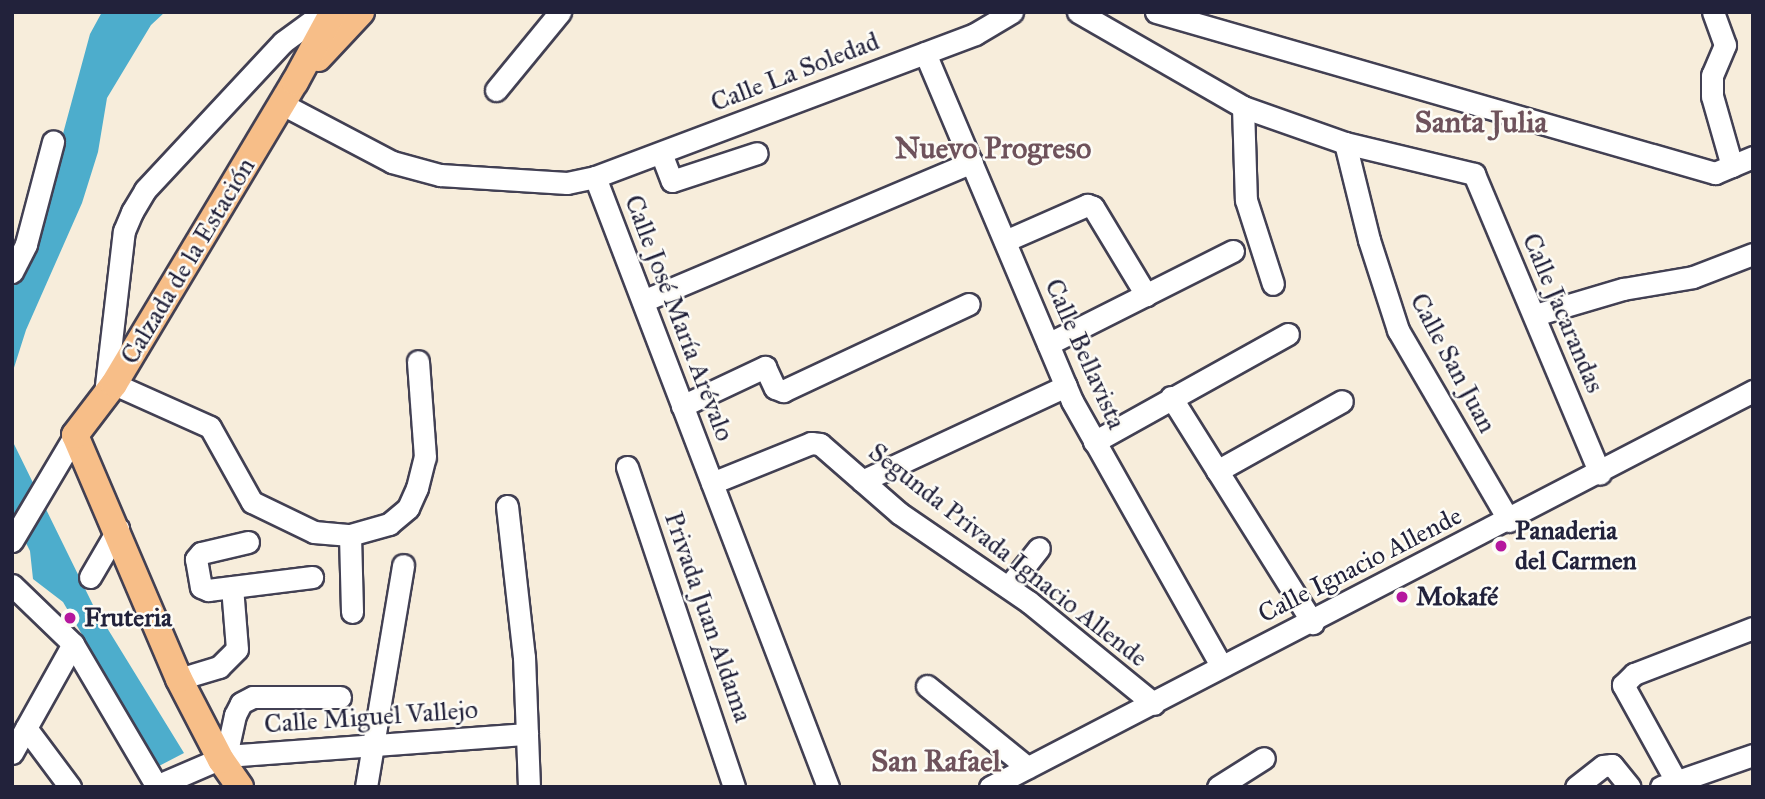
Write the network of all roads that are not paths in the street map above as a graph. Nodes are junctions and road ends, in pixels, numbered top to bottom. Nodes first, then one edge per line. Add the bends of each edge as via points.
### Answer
1 (324, 12) edge
2 (332, 12) edge
3 (361, 12) edge
4 (561, 12) edge
5 (1012, 12) edge
6 (1078, 12) edge
7 (1156, 12) edge
8 (1713, 12) edge
9 (925, 53) junction
10 (495, 90) dead end
11 (289, 93) junction
12 (1242, 107) junction
13 (53, 142) dead end
14 (1345, 143) junction
15 (661, 153) junction
16 (757, 153) dead end
17 (1753, 157) edge
18 (972, 162) junction
19 (1724, 169) junction
20 (595, 177) junction
21 (19, 238) edge
22 (1005, 241) junction
23 (1233, 251) dead end
24 (1753, 254) edge
25 (12, 272) edge
26 (1273, 284) dead end
27 (1146, 295) junction
28 (643, 302) junction
29 (969, 304) dead end
30 (1535, 315) junction
31 (1289, 334) dead end
32 (1048, 344) junction
33 (418, 361) dead end
34 (1066, 386) junction
35 (110, 389) junction
36 (1753, 391) edge
37 (1171, 397) junction
38 (1342, 401) dead end
39 (682, 406) junction
40 (75, 435) junction
41 (1094, 442) junction
42 (627, 467) dead end
43 (1217, 471) junction
44 (1600, 474) junction
45 (862, 481) junction
46 (712, 483) junction
47 (507, 506) dead end
48 (1508, 521) junction
49 (118, 529) junction
50 (349, 535) junction
51 (12, 541) edge
52 (248, 542) dead end
53 (1039, 548) dead end
54 (403, 565) dead end
55 (90, 577) dead end
56 (312, 577) dead end
57 (12, 585) edge
58 (1009, 586) junction
59 (232, 587) junction
60 (352, 612) dead end
61 (1313, 623) junction
62 (1753, 628) edge
63 (73, 644) junction
64 (1220, 664) junction
65 (179, 679) junction
66 (927, 686) dead end
67 (340, 697) dead end
68 (1154, 704) junction
69 (26, 727) junction
70 (527, 734) junction
71 (375, 746) junction
72 (12, 753) edge
73 (1753, 755) edge
74 (1264, 758) dead end
75 (1027, 767) junction
76 (229, 772) edge
77 (157, 784) edge
78 (1669, 784) edge
79 (70, 787) edge
80 (366, 787) edge
81 (529, 787) edge
82 (734, 787) edge
83 (828, 787) edge
84 (990, 787) edge
85 (1218, 787) edge
86 (1576, 787) edge
87 (1630, 787) edge

1 - 35 street via 283,42 145,190 132,212 124,231
2 - 11 main road, Calzada de la Estación
3 - 11 main road, Calzada de la Estación
4 - 10 street
5 - 9 street, Calle La Soledad via 975,34
6 - 12 street
7 - 19 street
8 - 19 street via 1725,45 1712,75
9 - 15 street, Calle La Soledad
9 - 18 street, Calle Bellavista
11 - 20 street, Calle José María Arévalo via 392,162 440,175 526,184
11 - 35 main road, Calzada de la Estación
12 - 14 street
12 - 26 street via 1246,200
13 - 21 street
14 - 30 street, Calle Jacarandas via 1474,174
14 - 48 street, Calle San Juan via 1368,240 1398,330
15 - 16 street via 673,181
15 - 20 street, Calle La Soledad
17 - 19 street
18 - 22 street, Calle Bellavista
18 - 28 street
20 - 28 street, Calle José María Arévalo
21 - 25 street
22 - 27 street via 1087,205 1093,207
22 - 32 street, Calle Bellavista
23 - 27 street
24 - 30 street via 1693,277 1623,289
27 - 32 street
28 - 39 street, Calle José María Arévalo
29 - 39 street via 783,391 775,388 765,367
30 - 44 street, Calle Jacarandas
31 - 37 street
32 - 34 street, Calle Bellavista
33 - 50 street via 425,457 417,488 408,508 389,524
34 - 41 street, Calle Bellavista
34 - 45 street
35 - 40 main road, Calzada de la Estación
35 - 50 street via 210,427 252,502 314,532
36 - 44 street, Calle Ignacio Allende
37 - 41 street
37 - 43 street
38 - 43 street
39 - 46 street, Calle José María Arévalo
40 - 49 main road
40 - 51 street
41 - 64 street, Calle Bellavista
42 - 82 street, Privada Juan Aldama
43 - 61 street
44 - 48 street, Calle Ignacio Allende
45 - 46 street, Segunda Privada Ignacio Allende via 820,444 811,443
45 - 58 street, Segunda Privada Ignacio Allende via 899,513
46 - 83 street, Calle José María Arévalo
47 - 70 street via 524,657
48 - 61 street, Calle Ignacio Allende
49 - 55 street
49 - 65 main road
50 - 60 street
52 - 59 street via 201,553 196,559 201,587
53 - 58 street
54 - 71 street
56 - 59 street
57 - 63 street
58 - 68 street, Segunda Privada Ignacio Allende
59 - 65 street via 237,649 219,667
61 - 64 street, Calle Ignacio Allende
62 - 78 street via 1634,674 1623,685
63 - 69 street
63 - 77 street
64 - 68 street, Calle Ignacio Allende
65 - 76 main road
66 - 75 street
67 - 76 street via 254,697 241,704 235,715
68 - 75 street, Calle Ignacio Allende
69 - 72 street
69 - 79 street
70 - 71 street, Calle Miguel Vallejo
70 - 81 street
71 - 76 street, Calle Miguel Vallejo
71 - 80 street
73 - 78 street
74 - 85 street
75 - 84 street, Calle Ignacio Allende
76 - 77 street, Calle Miguel Vallejo via 194,769
86 - 87 street via 1603,766 1612,765

